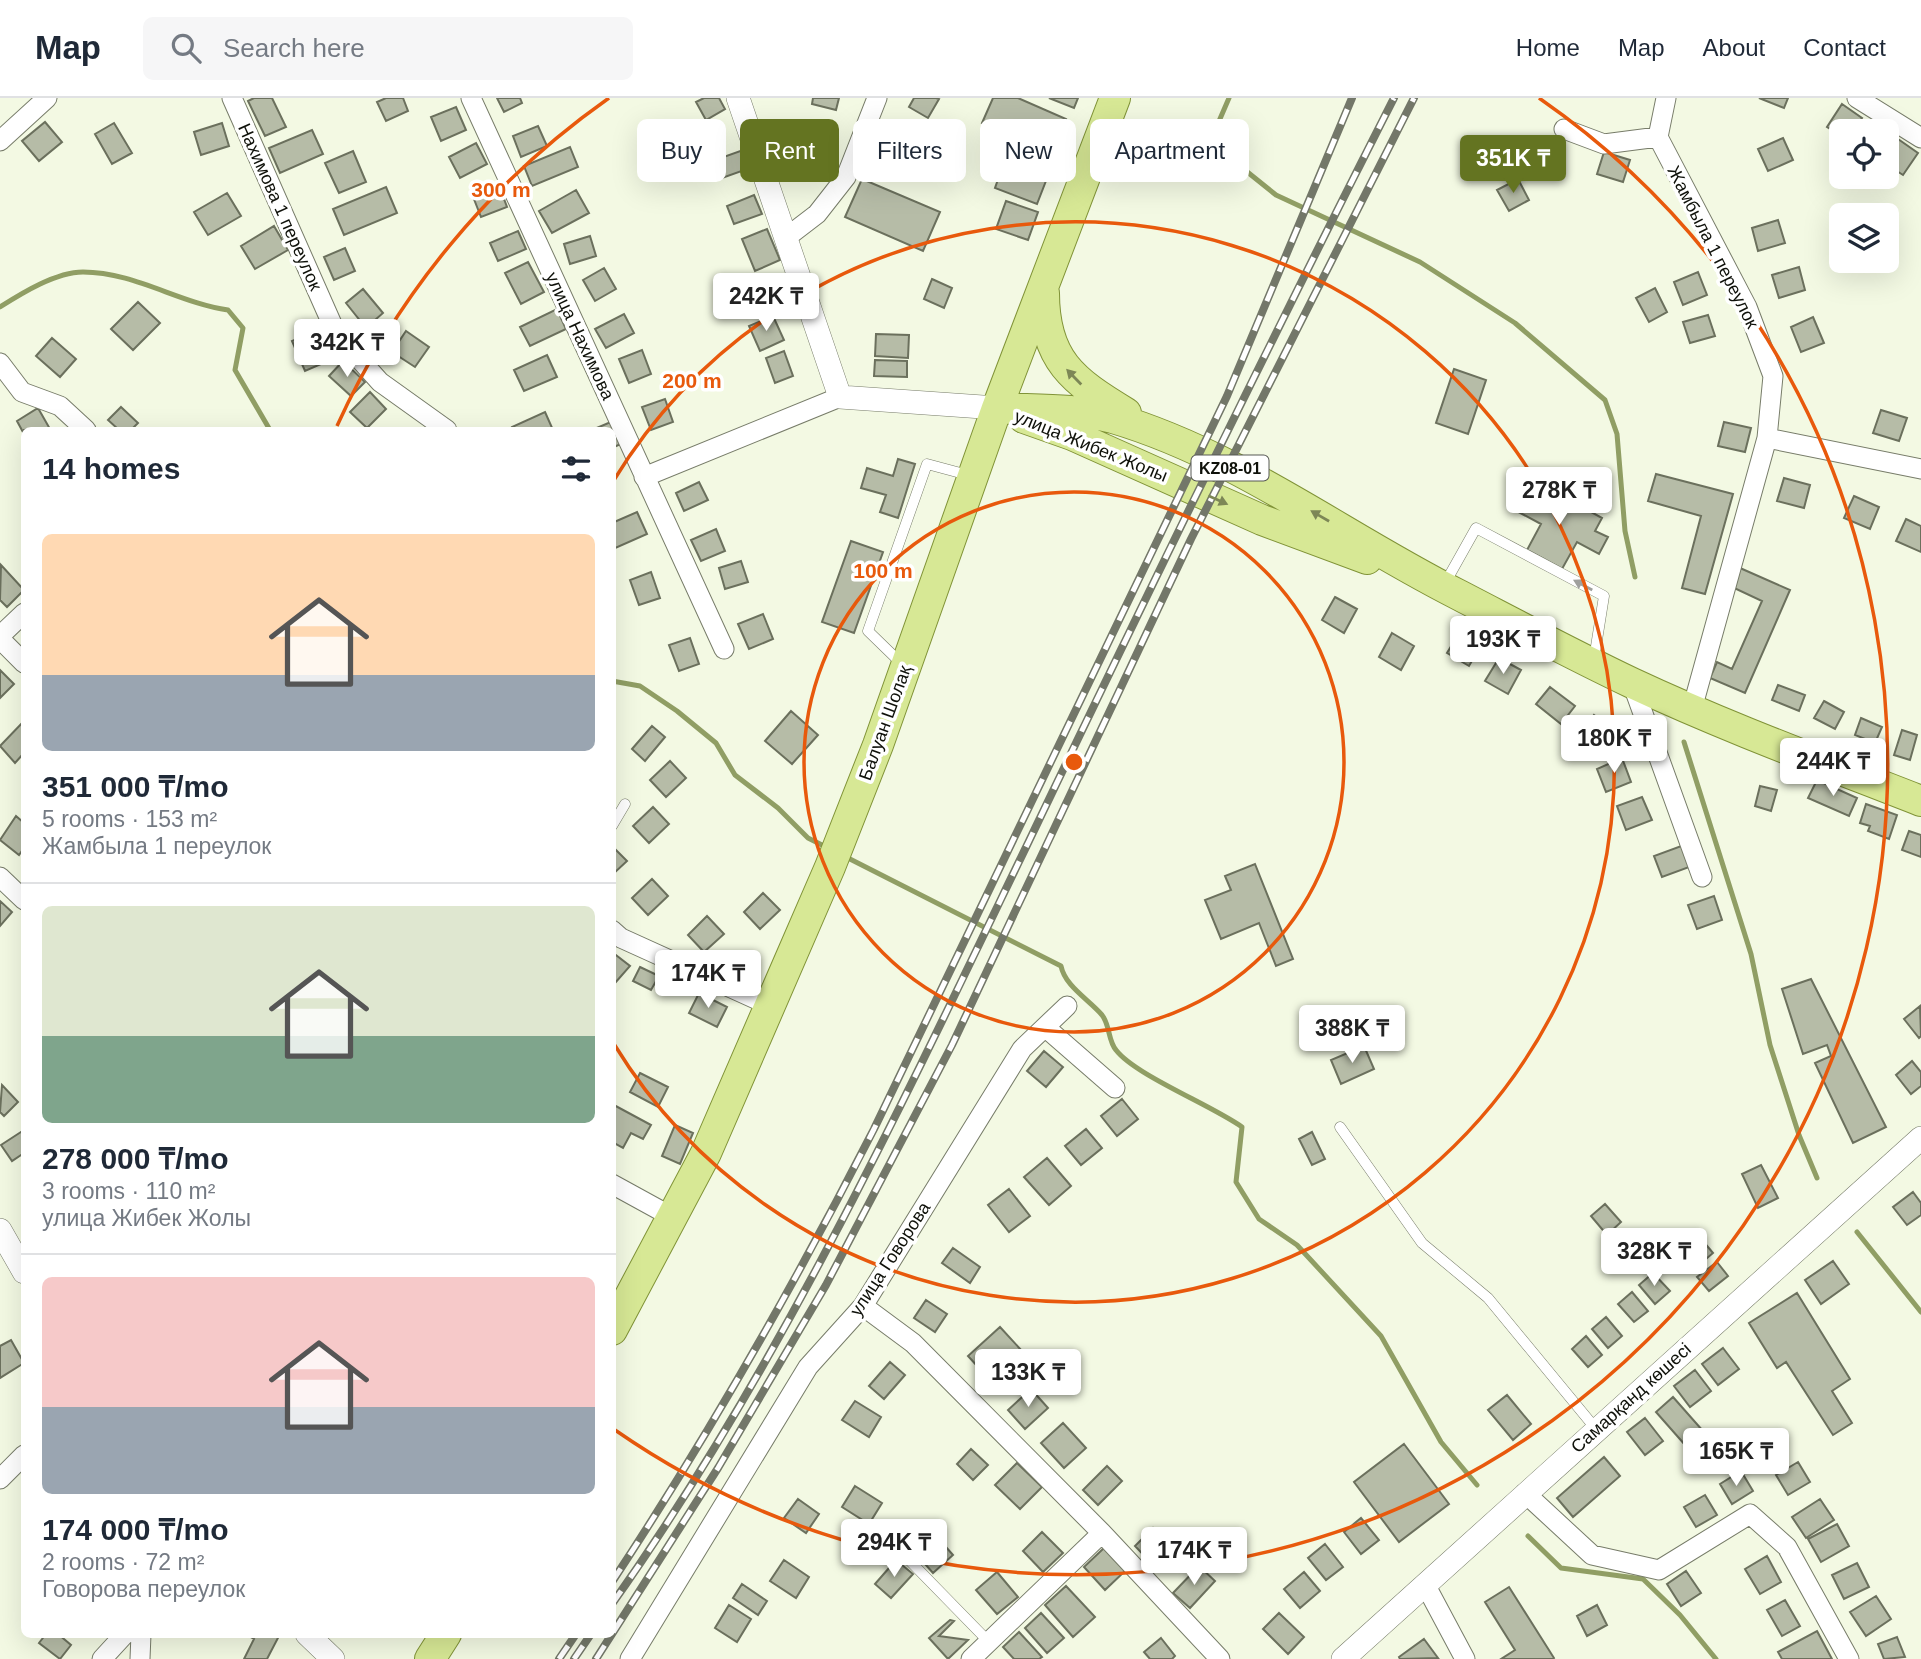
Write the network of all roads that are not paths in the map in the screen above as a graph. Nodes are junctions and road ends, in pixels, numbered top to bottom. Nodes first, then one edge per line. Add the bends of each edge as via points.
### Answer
1 (47, 98) edge
2 (232, 98) edge
3 (471, 98) edge
4 (738, 98) edge
5 (877, 98) edge
6 (1115, 98) edge
7 (1666, 98) edge
8 (1857, 98) edge
9 (1564, 129) dead end
10 (1658, 137) junction
11 (1921, 138) edge
12 (0, 141) edge
13 (787, 237) junction
14 (1044, 284) junction
15 (0, 363) edge
16 (840, 397) junction
17 (997, 408) junction
18 (83, 427) edge
19 (443, 427) edge
20 (1767, 438) junction
21 (1172, 440) junction
22 (1921, 469) edge
23 (972, 476) junction
24 (644, 477) junction
25 (1442, 587) junction
26 (21, 616) edge
27 (0, 637) edge
28 (724, 649) dead end
29 (21, 660) edge
30 (1594, 663) junction
31 (905, 667) junction
32 (1632, 683) junction
33 (1692, 709) junction
34 (1921, 801) edge
35 (625, 804) dead end
36 (616, 819) edge
37 (0, 877) edge
38 (1702, 877) dead end
39 (21, 897) edge
40 (616, 934) edge
41 (771, 1006) junction
42 (1067, 1006) dead end
43 (1045, 1027) junction
44 (1115, 1088) dead end
45 (1340, 1127) dead end
46 (1921, 1138) edge
47 (616, 1186) edge
48 (674, 1217) junction
49 (0, 1230) edge
50 (21, 1256) edge
51 (863, 1306) junction
52 (616, 1323) edge
53 (1596, 1429) junction
54 (21, 1458) edge
55 (0, 1479) edge
56 (1525, 1493) junction
57 (1102, 1533) junction
58 (907, 1558) dead end
59 (1426, 1586) junction
60 (121, 1638) edge
61 (141, 1638) edge
62 (311, 1638) edge
63 (443, 1638) edge
64 (989, 1642) junction
65 (102, 1659) edge
66 (141, 1659) edge
67 (333, 1659) edge
68 (430, 1659) edge
69 (630, 1659) edge
70 (971, 1659) edge
71 (1220, 1659) edge
72 (1343, 1659) edge
73 (1465, 1659) edge
74 (1849, 1659) edge

1 - 12 street
2 - 19 street, Нахимова 1 переулок via 336,333 380,383
3 - 24 street, улица Нахимова
4 - 13 street
5 - 13 street via 846,177 817,214
6 - 14 main road, Балуан Шолақ
7 - 10 street
8 - 11 street
9 - 10 street via 1604,144
10 - 20 street, Жамбыла 1 переулок via 1747,307 1773,376
13 - 16 street
14 - 17 main road, Балуан Шолақ
21 -> 14 main road, KZ08-01 via 1084,388 1067,370 1051,346 1044,321
15 - 18 street via 22,392 60,406
16 - 17 street
16 - 24 street
17 - 21 main road, улица Жибек Жолы / KZ08-01 via 1080,412 1112,418
17 - 23 main road, Балуан Шолақ
17 -> 25 main road, улица Жибек Жолы / KZ08-01 via 1072,435 1262,520
20 - 22 street
20 - 33 street, Жамбыла 1 переулок
25 -> 21 main road, улица Жибек Жолы / KZ08-01 via 1272,488
23 - 31 main road, Балуан Шолақ
23 - 31 lane via 927,464 872,619 868,631
24 - 28 street, улица Нахимова
25 - 30 main road, улица Жибек Жолы / KZ08-01
30 -> 25 lane via 1604,596 1476,528
26 - 27 street
27 - 29 street
30 - 32 main road, улица Жибек Жолы / KZ08-01
31 - 41 main road, Балуан Шолақ via 835,855
32 - 33 main road, улица Жибек Жолы / KZ08-01
32 - 38 street
33 - 34 main road, улица Жибек Жолы / KZ08-01
35 - 36 lane
37 - 39 street
40 - 41 street
41 - 48 main road, Балуан Шолақ
42 - 43 street, улица Говорова
43 - 44 street
43 - 51 street, улица Говорова via 1022,1049
45 - 53 lane via 1422,1243 1488,1298
46 - 53 street, Самарқанд көшесі
47 - 48 street
48 - 52 main road, Балуан Шолақ
49 - 50 street
51 - 57 street via 913,1343
51 - 69 street, улица Говорова via 808,1367
53 - 56 street, Самарқанд көшесі
54 - 55 street
56 - 59 street, Самарқанд көшесі
56 - 74 street via 1592,1555 1659,1570 1750,1514 1787,1547
57 - 64 street
57 - 71 street
58 - 64 lane
59 - 72 street, Самарқанд көшесі
59 - 73 street
60 - 65 street
61 - 66 street
62 - 67 street
63 - 68 main road
64 - 70 street

